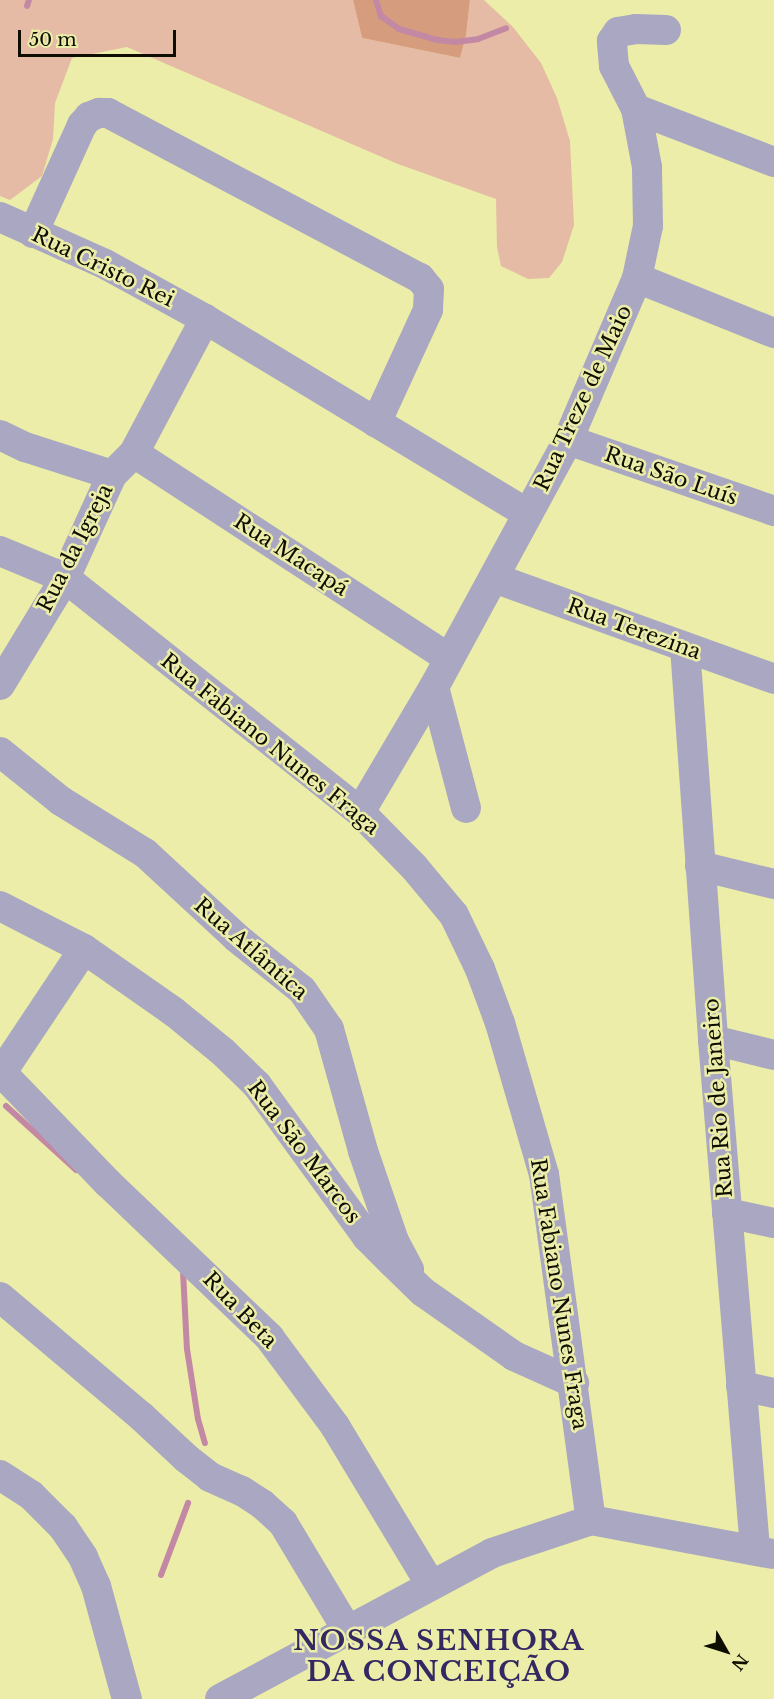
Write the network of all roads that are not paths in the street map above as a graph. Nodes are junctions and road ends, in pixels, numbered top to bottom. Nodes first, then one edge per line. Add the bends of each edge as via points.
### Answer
1 (666, 30) dead end
2 (636, 109) junction
3 (774, 162) edge
4 (0, 217) edge
5 (33, 233) junction
6 (637, 278) junction
7 (205, 319) junction
8 (774, 333) edge
9 (376, 423) junction
10 (0, 435) edge
11 (568, 440) junction
12 (134, 453) junction
13 (111, 475) junction
14 (774, 511) edge
15 (528, 514) junction
16 (0, 551) edge
17 (65, 578) junction
18 (494, 578) junction
19 (685, 647) junction
20 (448, 658) junction
21 (774, 680) edge
22 (0, 685) edge
23 (434, 687) junction
24 (0, 752) edge
25 (466, 808) dead end
26 (360, 812) junction
27 (700, 866) junction
28 (774, 884) edge
29 (0, 906) edge
30 (84, 949) junction
31 (713, 1040) junction
32 (774, 1055) edge
33 (1, 1074) edge
34 (727, 1212) junction
35 (774, 1223) edge
36 (423, 1292) junction
37 (0, 1298) edge
38 (574, 1383) junction
39 (741, 1386) junction
40 (774, 1394) edge
41 (0, 1475) edge
42 (591, 1520) junction
43 (764, 1552) edge
44 (431, 1585) junction
45 (348, 1631) junction
46 (127, 1699) edge
47 (220, 1699) edge

1 - 2 street, Rua Treze de Maio via 618,32 612,41 614,66
2 - 3 street
2 - 6 street, Rua Treze de Maio via 649,198 648,226
4 - 5 street, Rua Cristo Rei
5 - 7 street, Rua Cristo Rei via 105,264
5 - 9 street via 82,125 99,112 108,113 420,278 429,289 428,310
6 - 8 street
6 - 11 street, Rua Treze de Maio
7 - 9 street, Rua Cristo Rei
7 - 12 street, Rua da Igreja
9 - 15 street, Rua Cristo Rei
10 - 13 street
11 - 14 street, Rua São Luís
11 - 15 street, Rua Treze de Maio
12 - 13 street, Rua da Igreja
12 - 20 street, Rua Macapá
13 - 17 street, Rua da Igreja
15 - 18 street, Rua Treze de Maio
16 - 17 street, Rua Fabiano Nunes Fraga
17 - 22 street, Rua da Igreja
17 - 26 street, Rua Fabiano Nunes Fraga
18 - 19 street, Rua Terezina
18 - 20 street, Rua Treze de Maio
19 - 21 street, Rua Terezina
19 - 27 street, Rua Rio de Janeiro
20 - 23 street, Rua Treze de Maio
23 - 25 street
23 - 26 street, Rua Treze de Maio
24 - 36 street, Rua Atlântica via 61,801 146,853 237,938 302,990 329,1029 363,1151 394,1241
26 - 38 street, Rua Fabiano Nunes Fraga via 454,915 480,969 517,1078 543,1174
27 - 28 street
27 - 31 street, Rua Rio de Janeiro
29 - 30 street, Rua São Marcos
30 - 33 street
30 - 36 street, Rua São Marcos via 174,1012 257,1085 367,1237
31 - 32 street
31 - 34 street, Rua Rio de Janeiro
33 - 44 street, Rua Beta via 108,1183 270,1337 335,1425
34 - 35 street
34 - 39 street, Rua Rio de Janeiro
36 - 38 street, Rua São Marcos via 513,1356
37 - 45 street via 186,1458 252,1498 284,1523
38 - 42 street, Rua Fabiano Nunes Fraga
39 - 40 street
39 - 43 street, Rua Rio de Janeiro
41 - 46 street via 31,1495 63,1527 83,1557 96,1586
42 - 43 street
42 - 44 street via 492,1553
44 - 45 street
45 - 47 street

